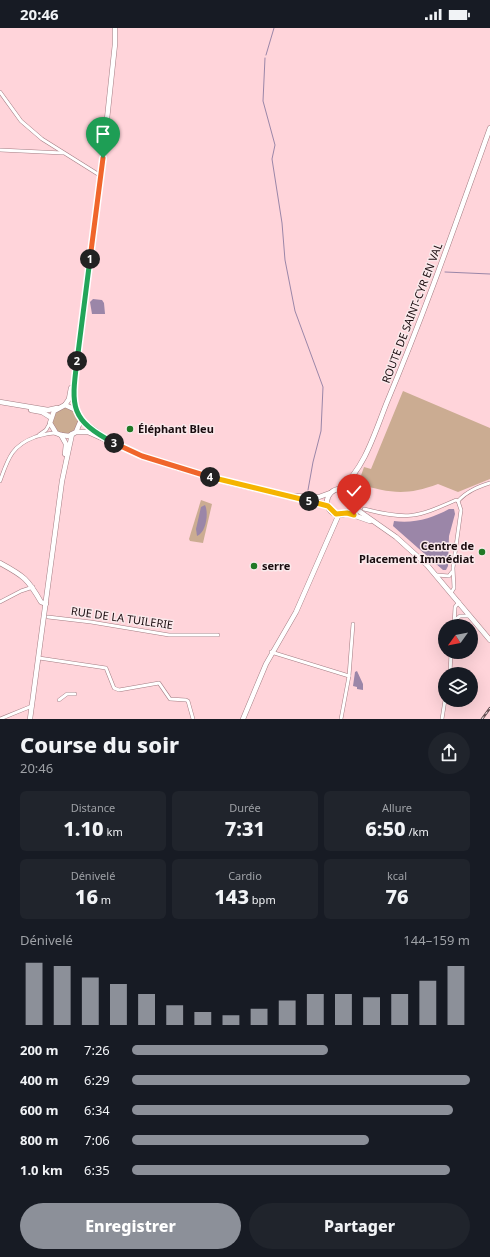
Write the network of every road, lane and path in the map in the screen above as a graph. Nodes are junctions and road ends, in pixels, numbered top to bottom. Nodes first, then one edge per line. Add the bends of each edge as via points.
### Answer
1 (115, 28) edge
2 (0, 92) edge
3 (490, 128) edge
4 (0, 150) edge
5 (63, 153) junction
6 (101, 176) junction
7 (75, 373) junction
8 (0, 402) edge
9 (6, 403) junction
10 (64, 405) junction
11 (57, 408) junction
12 (76, 410) junction
13 (50, 420) junction
14 (81, 420) junction
15 (56, 433) junction
16 (74, 433) junction
17 (61, 436) junction
18 (34, 438) junction
19 (110, 441) junction
20 (66, 460) junction
21 (354, 475) junction
22 (0, 482) edge
23 (490, 483) edge
24 (340, 489) junction
25 (348, 492) junction
26 (332, 493) junction
27 (291, 496) junction
28 (458, 501) junction
29 (353, 504) junction
30 (328, 506) junction
31 (364, 510) dead end
32 (347, 513) junction
33 (339, 514) junction
34 (373, 522) junction
35 (0, 563) edge
36 (453, 568) junction
37 (436, 575) junction
38 (33, 587) junction
39 (452, 593) junction
40 (0, 602) edge
41 (459, 602) junction
42 (46, 604) junction
43 (471, 616) junction
44 (48, 617) dead end
45 (455, 619) edge
46 (457, 619) edge
47 (352, 624) dead end
48 (218, 635) dead end
49 (490, 640) edge
50 (271, 652) junction
51 (39, 658) junction
52 (349, 676) junction
53 (75, 694) dead end
54 (59, 700) dead end
55 (32, 706) junction
56 (444, 707) edge
57 (0, 719) edge
58 (30, 719) edge
59 (193, 719) edge
60 (243, 719) edge
61 (341, 719) edge
62 (442, 719) edge

1 - 6 main road
2 - 5 street via 21,121
3 - 21 main road, ROUTE DE SAINT-CYR EN VAL via 412,341
4 - 5 street
5 - 6 street
6 - 7 main road
7 - 10 main road via 69,398
7 - 12 main road via 73,395
8 - 9 main road
9 - 11 main road via 48,410
9 - 13 main road via 44,413
10 - 11 main road
10 - 12 main road
11 - 13 main road
12 - 14 main road
13 - 15 main road
13 - 18 street via 46,430
14 - 16 main road
14 - 19 main road
15 - 17 main road
15 - 18 street
16 - 17 main road
16 - 19 main road via 88,432
16 - 20 main road
17 - 20 main road via 65,441
18 - 22 street via 22,442 15,448
19 - 27 main road via 136,454 174,467
20 - 42 main road
21 - 24 main road, ROUTE DE SAINT-CYR EN VAL
21 - 25 main road, ROUTE DE SAINT-CYR EN VAL
23 - 28 street via 464,494
24 - 25 main road
24 - 26 main road
25 - 29 main road
26 - 27 main road via 319,497
26 - 30 main road via 328,499
27 - 30 main road
28 - 31 street via 404,517
28 - 36 street via 461,510
29 - 32 main road
29 - 34 main road
30 - 33 main road via 332,512
32 - 33 main road
32 - 34 main road
33 - 50 main road via 296,612
34 - 37 main road via 401,542
35 - 38 main road via 26,578
36 - 37 street via 449,576
36 - 39 street
37 - 39 main road
38 - 40 street
38 - 42 main road via 41,602
39 - 41 main road
41 - 43 main road
41 - 45 street via 455,607
42 - 51 main road
43 - 46 street
43 - 49 main road
44 - 48 street, RUE DE LA TUILERIE via 169,635
47 - 52 street
50 - 52 street
50 - 60 main road
51 - 55 main road
51 - 59 street via 106,668 114,688 119,690 158,683 170,699 188,701
52 - 61 street
53 - 54 street via 67,694
55 - 57 street
55 - 58 main road
56 - 62 street

